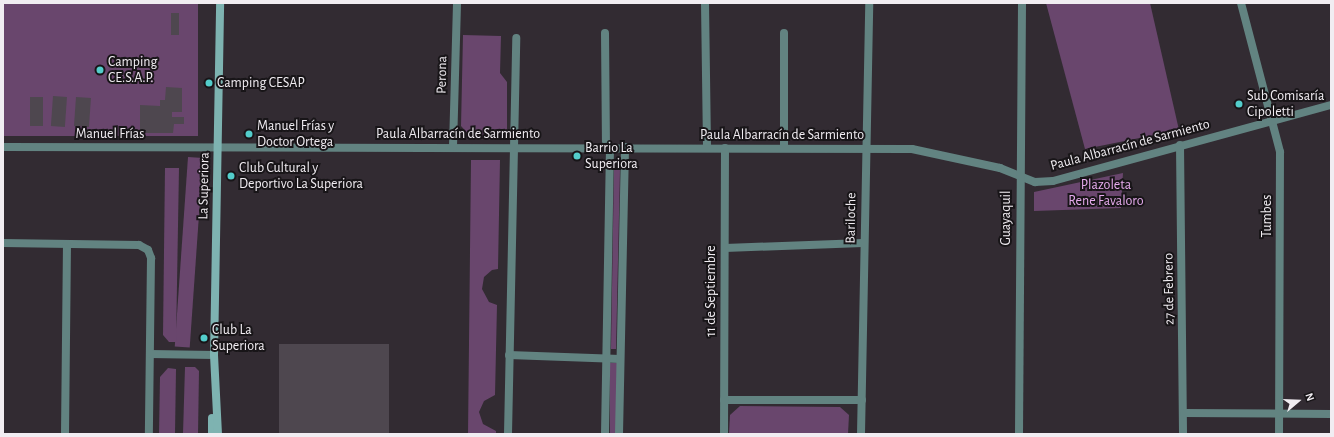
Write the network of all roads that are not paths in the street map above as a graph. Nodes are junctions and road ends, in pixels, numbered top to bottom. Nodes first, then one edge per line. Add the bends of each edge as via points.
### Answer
1 (220, 3) edge
2 (456, 3) edge
3 (705, 3) edge
4 (869, 3) edge
5 (1022, 3) edge
6 (1242, 3) edge
7 (605, 33) dead end
8 (784, 34) dead end
9 (516, 38) dead end
10 (1331, 105) edge
11 (1271, 121) junction
12 (1180, 145) junction
13 (3, 146) edge
14 (218, 147) junction
15 (453, 147) junction
16 (515, 147) junction
17 (625, 147) junction
18 (608, 148) junction
19 (707, 148) junction
20 (725, 148) junction
21 (784, 148) junction
22 (865, 148) junction
23 (1019, 176) junction
24 (3, 243) edge
25 (863, 243) junction
26 (67, 244) junction
27 (725, 248) junction
28 (150, 354) junction
29 (214, 355) junction
30 (509, 355) junction
31 (606, 358) junction
32 (620, 359) junction
33 (215, 369) junction
34 (724, 400) junction
35 (862, 400) junction
36 (1184, 413) junction
37 (1279, 414) junction
38 (1331, 414) edge
39 (65, 434) edge
40 (149, 434) edge
41 (212, 434) edge
42 (218, 434) edge
43 (508, 434) edge
44 (605, 434) edge
45 (619, 434) edge
46 (724, 434) edge
47 (861, 434) edge
48 (1019, 434) edge
49 (1183, 434) edge
50 (1279, 434) edge

1 - 14 main road, La Superiora
2 - 15 street, Perona
3 - 19 street
4 - 22 street, Bariloche
5 - 23 street, Guayaquil
6 - 11 street, Tumbes
7 - 18 street
8 - 21 street
9 - 16 street
10 - 11 street, Paula Albarracín de Sarmiento
11 - 12 street, Paula Albarracín de Sarmiento
11 - 37 street, Tumbes via 1280,152
12 - 23 street, Paula Albarracín de Sarmiento via 1053,181 1035,182
12 - 36 street, 27 de Febrero
13 - 14 street, Manuel Frías
14 - 15 street, Paula Albarracín de Sarmiento
14 - 29 main road, La Superiora
15 - 16 street, Paula Albarracín de Sarmiento
16 - 18 street, Paula Albarracín de Sarmiento
16 - 30 street
17 - 18 street, Paula Albarracín de Sarmiento
17 - 19 street, Paula Albarracín de Sarmiento
17 - 32 street
18 - 31 street
19 - 20 street, Paula Albarracín de Sarmiento
20 - 21 street, Paula Albarracín de Sarmiento
20 - 27 street, 11 de Septiembre
21 - 22 street, Paula Albarracín de Sarmiento
22 - 23 street, Paula Albarracín de Sarmiento via 932,152 1000,168
22 - 25 street, Bariloche
23 - 48 street, Guayaquil
24 - 26 street
25 - 27 street
25 - 35 street, Bariloche
26 - 28 street via 139,245 148,250 151,258
26 - 39 street
27 - 34 street, 11 de Septiembre
28 - 29 street
28 - 40 street
29 - 33 main road, La Superiora
30 - 31 street
30 - 43 street
31 - 32 street
31 - 44 street
32 - 45 street
33 - 41 main road, La Superiora
33 - 42 main road, La Superiora
34 - 35 street
34 - 46 street, 11 de Septiembre
35 - 47 street, Bariloche
36 - 37 street
36 - 49 street, 27 de Febrero
37 - 38 street
37 - 50 street, Tumbes

